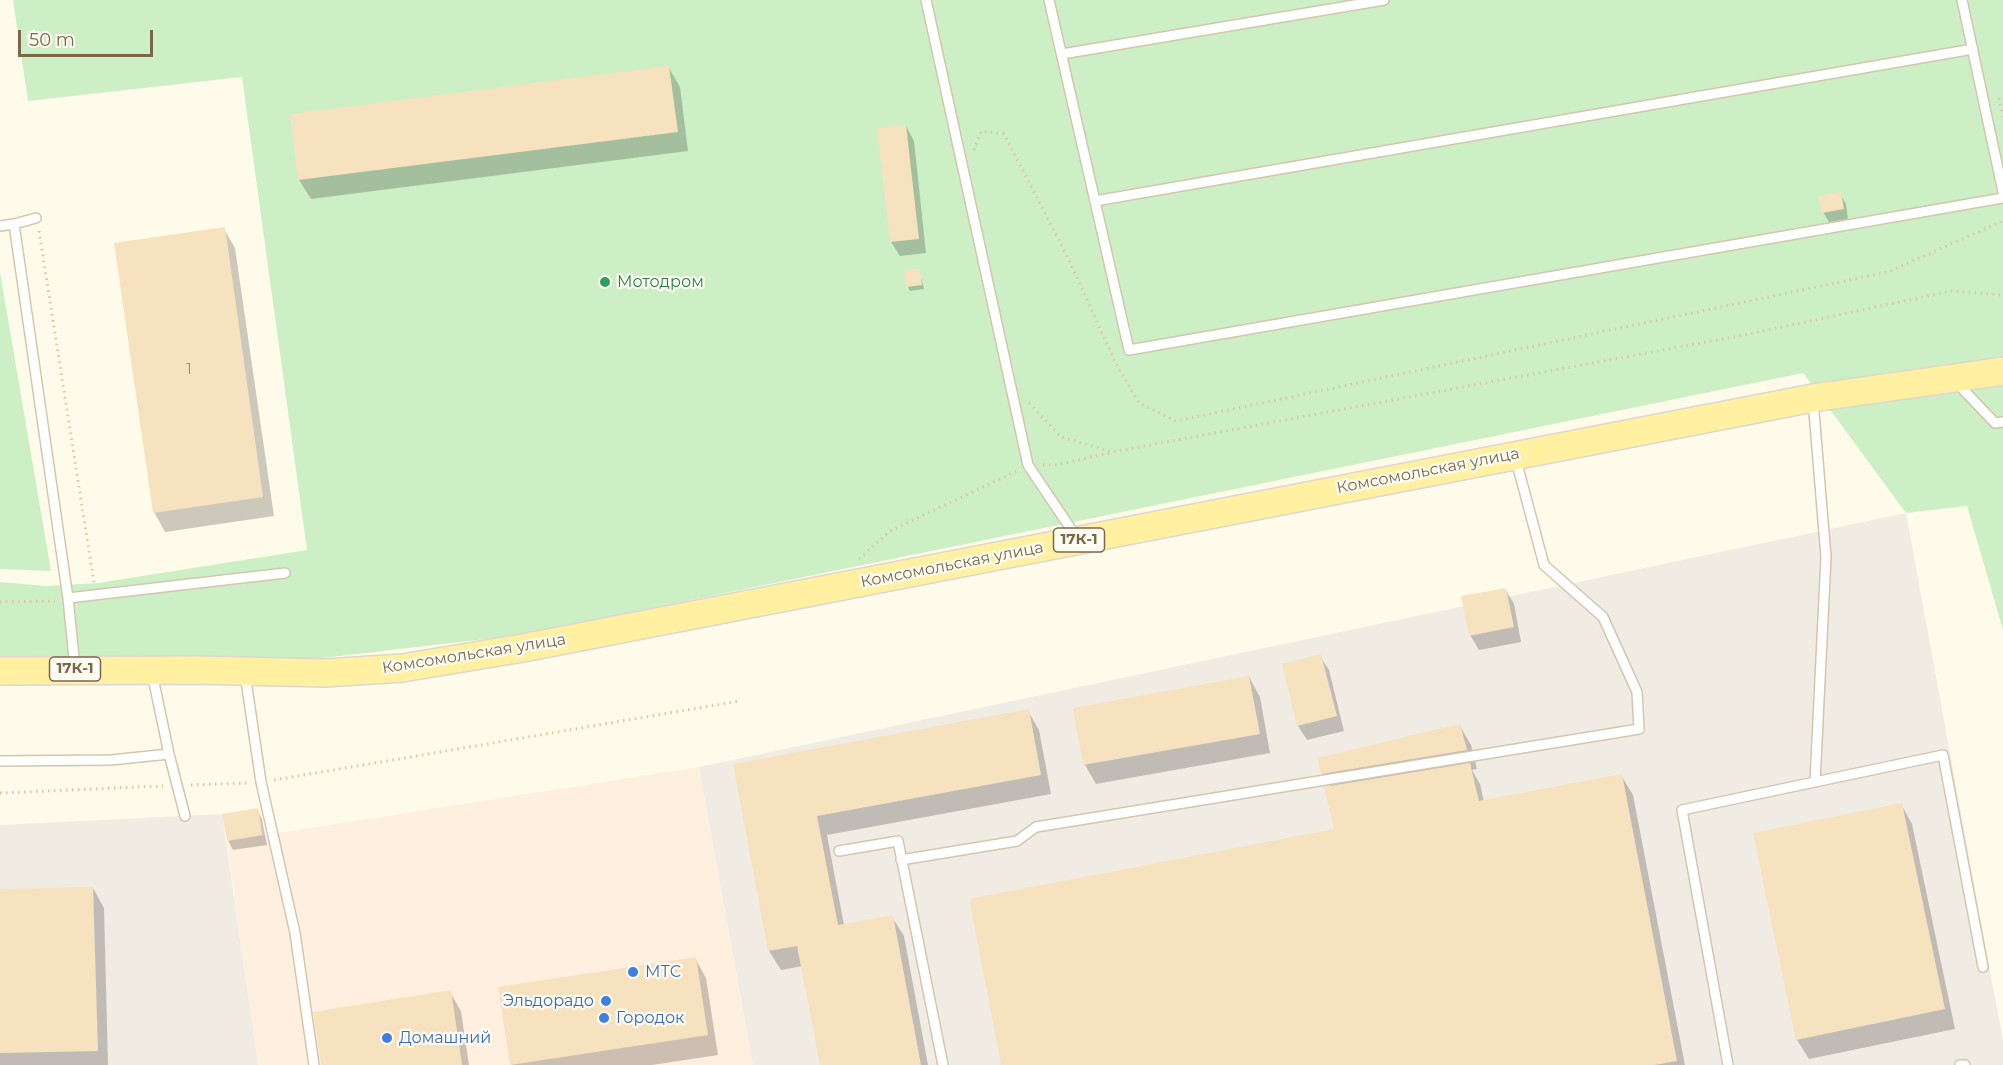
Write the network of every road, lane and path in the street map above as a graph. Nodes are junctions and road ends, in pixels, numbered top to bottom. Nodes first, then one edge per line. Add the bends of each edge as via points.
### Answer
1 (926, 0) edge
2 (1049, 0) edge
3 (1384, 0) edge
4 (1962, 0) edge
5 (1973, 49) junction
6 (1062, 54) junction
7 (971, 156) dead end
8 (2003, 192) edge
9 (2003, 198) edge
10 (1095, 201) junction
11 (36, 218) joint
12 (2003, 221) edge
13 (14, 224) junction
14 (0, 226) edge
15 (2003, 295) edge
16 (2003, 371) edge
17 (1952, 378) junction
18 (1813, 398) junction
19 (1029, 403) dead end
20 (2003, 422) edge
21 (1112, 452) junction
22 (1514, 454) junction
23 (1028, 465) junction
24 (1078, 540) junction
25 (856, 561) dead end
26 (285, 573) dead end
27 (96, 597) junction
28 (68, 598) junction
29 (0, 602) edge
30 (49, 602) dead end
31 (75, 669) junction
32 (151, 670) junction
33 (0, 671) edge
34 (245, 671) junction
35 (740, 701) dead end
36 (169, 754) junction
37 (0, 761) edge
38 (274, 780) dead end
39 (1815, 782) junction
40 (185, 816) dead end
41 (839, 851) dead end
42 (901, 860) junction
43 (1983, 967) dead end
44 (314, 1065) edge
45 (943, 1065) edge
46 (1728, 1065) edge
47 (1960, 1065) edge
48 (1965, 1065) edge

1 - 23 lane
2 - 6 lane
3 - 6 lane
4 - 5 lane
5 - 8 lane
5 - 10 lane
6 - 10 lane
7 - 12 path via 981,131 1004,134 1069,260 1116,364 1139,403 1176,421 1888,272
9 - 10 lane via 1129,350
11 - 13 lane
11 - 27 path
13 - 14 lane
13 - 28 lane
15 - 21 path via 1951,291 1732,337
16 - 17 main road, Комсомольская улица / 17К-1
17 - 18 main road, Комсомольская улица / 17К-1
17 - 20 lane via 1995,423
18 - 22 main road, Комсомольская улица / 17К-1
18 - 39 lane via 1826,557
19 - 21 path via 1061,437
21 - 23 path via 1055,465
22 - 24 main road, Комсомольская улица / 17К-1
22 - 42 lane via 1545,565 1603,617 1637,692 1639,729 1036,827 1017,841
23 - 24 lane
23 - 25 path via 890,531
24 - 34 main road, Комсомольская улица / 17К-1 via 402,668 325,673
26 - 27 lane
27 - 28 lane
28 - 31 lane
29 - 30 path
31 - 32 main road, Комсомольская улица / 17К-1
31 - 33 main road, Комсомольская улица / 17К-1
32 - 34 main road, Комсомольская улица / 17К-1
32 - 36 lane
34 - 44 lane via 261,782 295,933
35 - 38 path
36 - 37 lane via 132,759
36 - 40 lane
39 - 43 lane via 1943,755
39 - 46 lane via 1682,810
41 - 42 lane via 898,841
42 - 45 lane
47 - 48 lane

